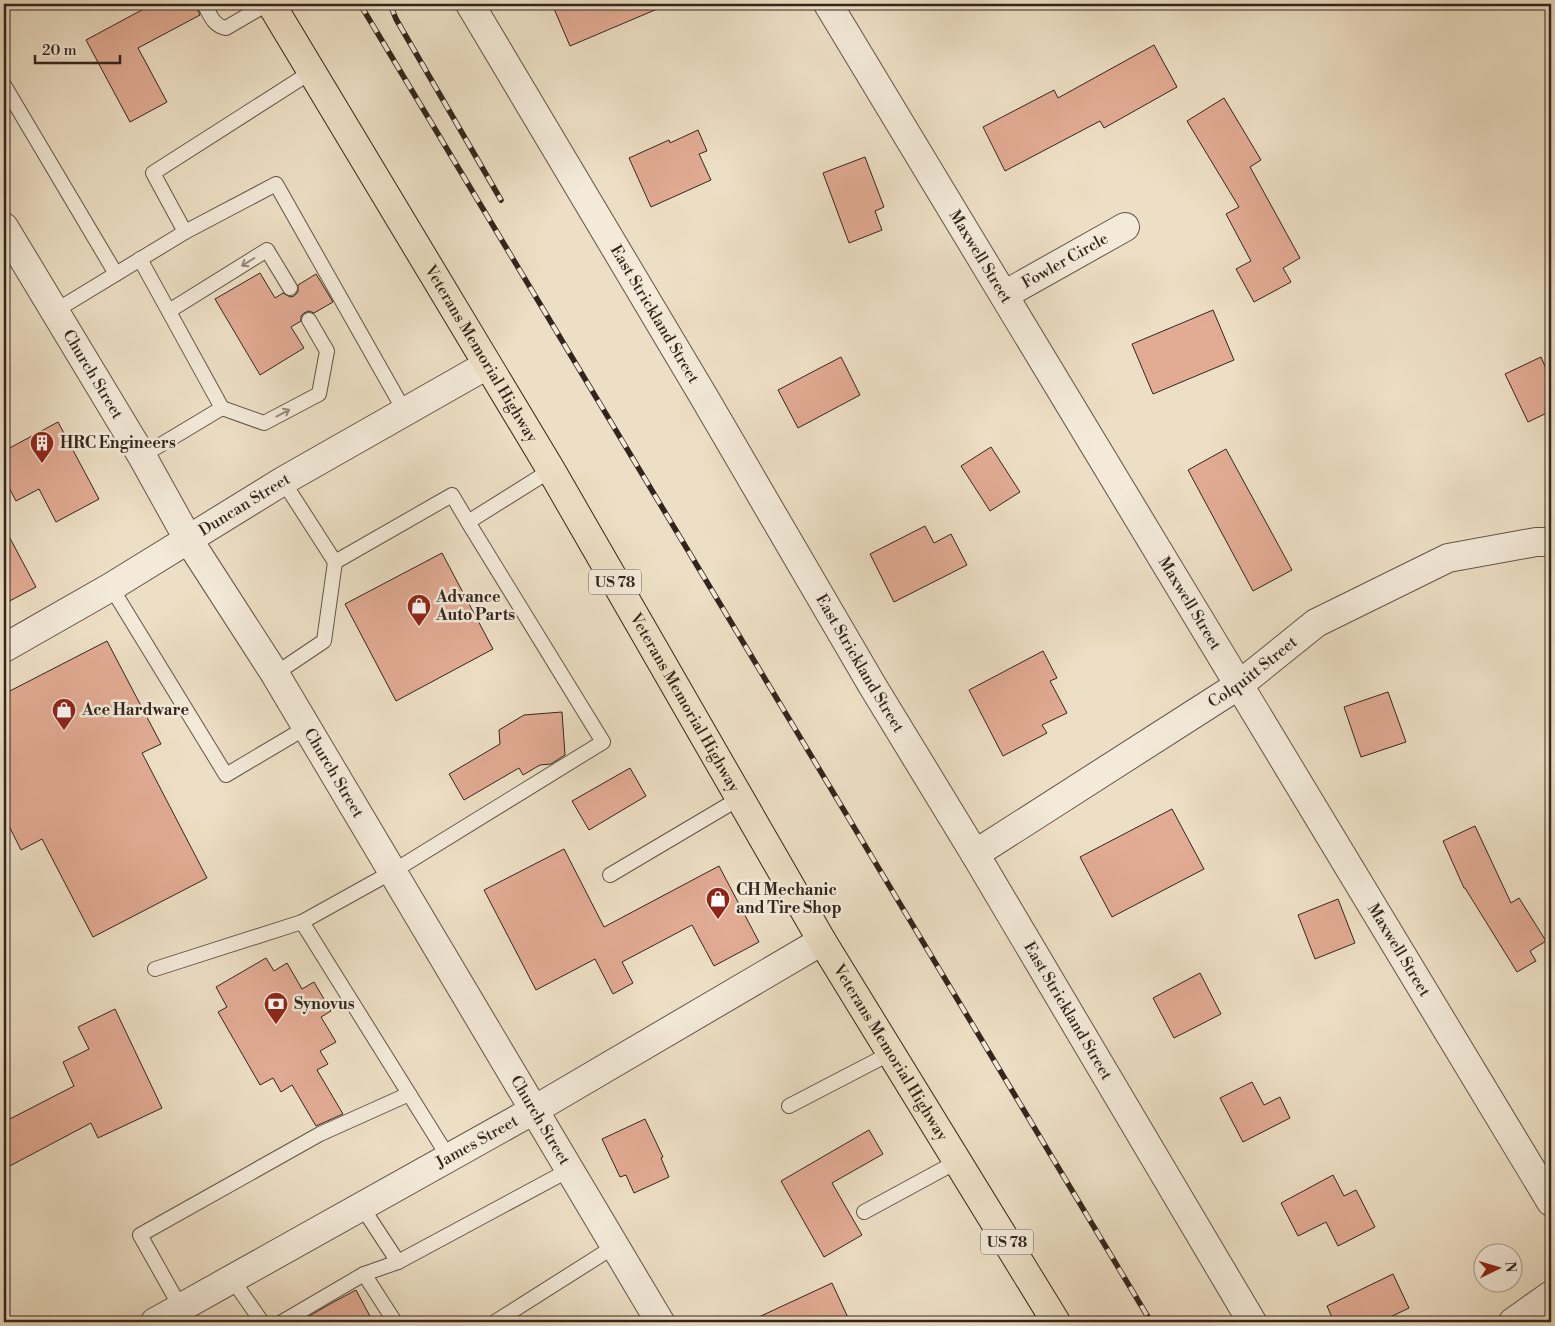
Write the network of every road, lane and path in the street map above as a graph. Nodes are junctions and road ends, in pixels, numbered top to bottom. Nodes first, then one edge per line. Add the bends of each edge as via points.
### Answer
1 (204, 4) edge
2 (269, 4) edge
3 (470, 4) edge
4 (828, 4) edge
5 (311, 72) junction
6 (4, 85) edge
7 (4, 226) edge
8 (1125, 226) dead end
9 (185, 232) junction
10 (140, 259) junction
11 (116, 274) junction
12 (290, 288) dead end
13 (1004, 295) junction
14 (55, 311) junction
15 (169, 311) junction
16 (309, 320) dead end
17 (487, 365) junction
18 (222, 408) junction
19 (405, 412) junction
20 (142, 456) junction
21 (551, 470) junction
22 (283, 481) junction
23 (468, 522) junction
24 (188, 539) junction
25 (1551, 542) edge
26 (335, 562) junction
27 (110, 587) junction
28 (4, 648) edge
29 (275, 674) junction
30 (1239, 684) junction
31 (307, 727) junction
32 (740, 798) junction
33 (975, 854) junction
34 (392, 872) junction
35 (610, 875) dead end
36 (302, 922) junction
37 (822, 942) junction
38 (155, 969) dead end
39 (890, 1052) junction
40 (408, 1094) junction
41 (789, 1106) dead end
42 (534, 1110) junction
43 (448, 1158) junction
44 (958, 1161) junction
45 (569, 1170) junction
46 (1551, 1202) edge
47 (362, 1207) junction
48 (864, 1212) dead end
49 (615, 1246) junction
50 (398, 1262) junction
51 (364, 1274) junction
52 (232, 1279) junction
53 (1551, 1295) edge
54 (181, 1308) junction
55 (156, 1322) edge
56 (262, 1322) edge
57 (282, 1322) edge
58 (395, 1322) edge
59 (495, 1322) edge
60 (660, 1322) edge
61 (1056, 1322) edge
62 (1252, 1322) edge
63 (1513, 1322) edge

1 - 2 lane via 218,27 226,28
2 - 5 main road, Veterans Memorial Highway / US 78
3 - 33 street, East Strickland Street
4 - 13 street, Maxwell Street
5 - 9 lane via 153,173
5 - 17 main road, Veterans Memorial Highway / US 78
6 - 11 lane
7 - 14 street, Church Street
8 - 13 street, Fowler Circle
9 - 10 lane
9 - 19 lane via 276,184
10 - 11 lane
10 - 15 lane
11 - 14 lane
12 -> 15 lane via 267,250
13 - 30 street, Maxwell Street
14 - 20 street, Church Street
15 - 18 lane
18 -> 16 lane via 264,423 319,394 328,351
17 - 19 street, Duncan Street
17 - 21 main road, Veterans Memorial Highway / US 78
18 - 20 lane
19 - 22 street, Duncan Street
20 - 24 street, Church Street
21 - 23 lane
21 - 32 main road, Veterans Memorial Highway / US 78
22 - 24 street, Duncan Street
22 - 26 lane
23 - 26 lane via 452,495
23 - 34 lane via 603,742
24 - 27 street, Duncan Street
24 - 29 street, Church Street
25 - 30 street, Colquitt Street via 1448,558 1316,623
26 - 29 lane via 324,641
27 - 28 street, Duncan Street
27 - 31 lane via 226,775
29 - 31 street, Church Street
30 - 33 street, Colquitt Street
30 - 46 street, Maxwell Street
31 - 34 street, Church Street
32 - 35 lane
32 - 37 main road, Veterans Memorial Highway / US 78
33 - 62 street, East Strickland Street
34 - 36 lane
34 - 42 street, Church Street
36 - 38 lane
36 - 40 lane
37 - 39 main road, Veterans Memorial Highway / US 78
37 - 42 street, James Street
39 - 41 lane
39 - 44 main road, Veterans Memorial Highway / US 78
40 - 43 lane
40 - 54 lane via 320,1134 140,1235
42 - 43 street, James Street
42 - 45 street, Church Street
43 - 47 street, James Street
44 - 48 lane
44 - 61 main road, Veterans Memorial Highway / US 78
45 - 49 street, Church Street
45 - 50 lane
47 - 50 lane
47 - 52 street, James Street
49 - 59 lane
49 - 60 street, Church Street
50 - 51 lane
51 - 57 lane
51 - 58 lane
52 - 54 street, James Street
52 - 56 lane
53 - 63 street
54 - 55 street, James Street

